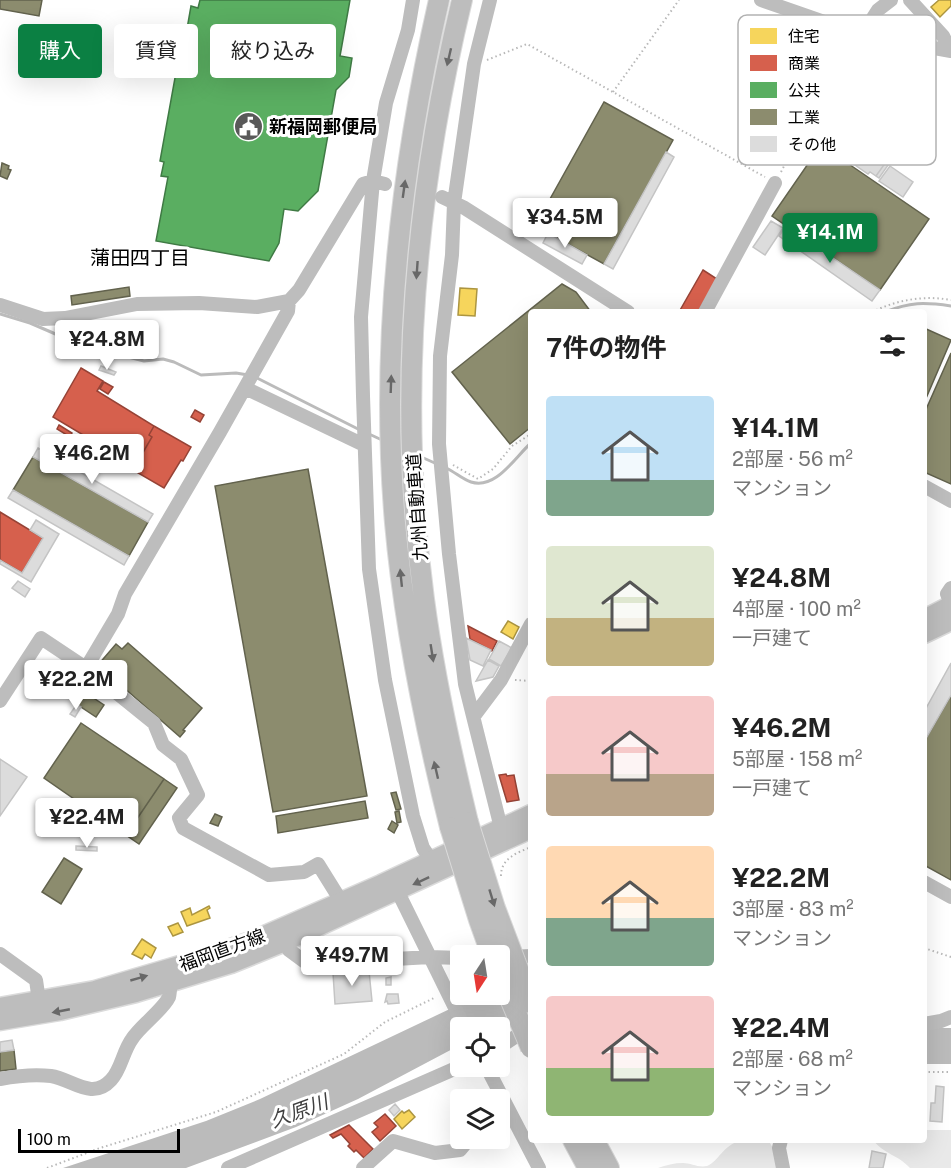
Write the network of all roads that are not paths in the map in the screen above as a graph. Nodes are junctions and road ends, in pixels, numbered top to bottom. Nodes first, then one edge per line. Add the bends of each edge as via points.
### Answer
1 (413, 0) edge
2 (439, 0) edge
3 (462, 0) edge
4 (490, 0) edge
5 (761, 0) edge
6 (891, 0) edge
7 (909, 0) edge
8 (776, 2) edge
9 (810, 15) edge
10 (875, 15) edge
11 (923, 15) edge
12 (936, 29) edge
13 (950, 51) edge
14 (379, 183) junction
15 (775, 183) road end
16 (448, 200) junction
17 (289, 300) junction
18 (0, 305) edge
19 (623, 309) edge
20 (707, 309) edge
21 (245, 388) junction
22 (364, 445) junction
23 (927, 488) edge
24 (951, 501) edge
25 (951, 588) edge
26 (951, 604) edge
27 (927, 617) edge
28 (951, 621) edge
29 (528, 630) edge
30 (927, 633) edge
31 (86, 668) junction
32 (0, 701) edge
33 (474, 716) junction
34 (528, 815) edge
35 (459, 824) junction
36 (501, 828) junction
37 (528, 830) edge
38 (431, 860) junction
39 (927, 884) edge
40 (395, 885) junction
41 (951, 897) edge
42 (345, 908) junction
43 (285, 942) junction
44 (489, 945) edge
45 (0, 954) edge
46 (528, 956) edge
47 (430, 957) junction
48 (510, 957) edge
49 (450, 958) edge
50 (171, 983) junction
51 (528, 995) edge
52 (510, 999) edge
53 (39, 1001) junction
54 (0, 1007) edge
55 (459, 1017) edge
56 (951, 1017) edge
57 (0, 1021) edge
58 (927, 1023) edge
59 (528, 1029) edge
60 (510, 1041) edge
61 (528, 1041) edge
62 (450, 1070) edge
63 (0, 1079) edge
64 (510, 1121) edge
65 (575, 1143) edge
66 (596, 1143) edge
67 (780, 1143) edge
68 (461, 1149) edge
69 (228, 1168) edge
70 (363, 1168) edge
71 (539, 1168) edge
72 (588, 1168) edge
73 (609, 1168) edge
74 (783, 1168) edge

1 - 14 street via 386,103
35 -> 2 highway, 九州自動車道 via 424,717 404,600 395,523 390,393 400,218
3 -> 35 highway, 九州自動車道 via 421,221 412,392 413,464 424,597
4 - 16 street
5 - 8 street
6 - 10 street
7 - 11 street
8 - 9 street
12 - 13 street
14 - 17 street via 363,184 299,291
14 - 22 street via 361,317
15 - 20 street
16 - 19 street
16 - 33 street via 452,255 440,356 440,457 465,684
17 - 18 street via 257,308 200,303 137,304 43,319
17 - 21 street via 288,311
21 - 22 street
21 - 31 street
22 - 38 street via 369,568 385,680 412,816
23 - 24 street
25 - 26 street via 947,594
26 - 27 main road
28 - 30 main road
29 - 33 street via 501,680
31 - 32 street via 41,638
31 - 42 street via 154,723 163,745 181,759 198,795 179,818 183,828 269,875 304,872 318,864
33 - 36 street
34 - 36 main road, 福岡直方線
35 - 44 highway, 九州自動車道, bridge
35 -> 51 highway, 九州自動車道, bridge
36 - 38 main road, 福岡直方線
37 -> 40 main road, 福岡直方線
38 - 40 main road, 福岡直方線
39 - 41 street
40 - 42 main road, 福岡直方線
40 - 47 street
42 - 43 main road, 福岡直方線
53 -> 42 main road, 福岡直方線 via 95,990 200,959
43 - 47 street via 289,950 308,964
43 - 50 main road, 福岡直方線
45 - 53 street via 36,980
46 - 48 street
47 - 49 street
47 - 55 street
50 -> 57 main road, 福岡直方線 via 60,1011
50 - 63 street via 168,998 132,1038 112,1080 101,1088 82,1088 50,1076
52 - 61 highway, bridge
53 - 54 main road, 福岡直方線
56 - 58 street
59 - 60 street
62 - 69 street
64 - 71 street
65 - 72 highway
66 - 73 highway
67 - 74 street
68 - 70 street via 435,1153 393,1141

